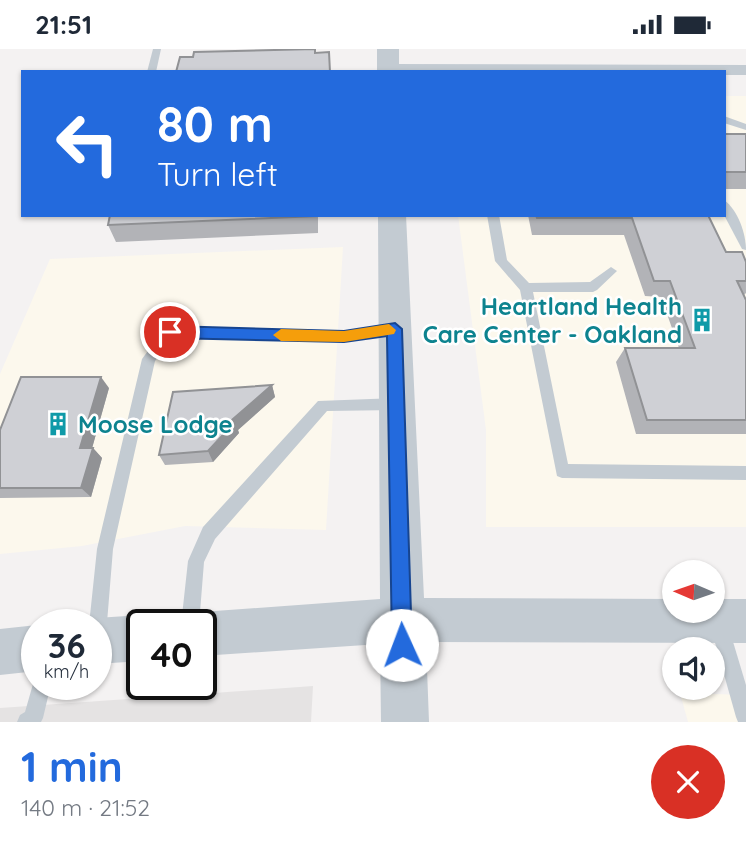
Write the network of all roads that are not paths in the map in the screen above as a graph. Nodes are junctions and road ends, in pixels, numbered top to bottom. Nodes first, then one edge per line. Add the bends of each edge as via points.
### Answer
1 (157, 49) edge
2 (714, 49) edge
3 (388, 63) edge
4 (151, 70) edge
5 (737, 70) edge
6 (726, 120) edge
7 (746, 127) edge
8 (726, 208) edge
9 (392, 217) edge
10 (493, 217) edge
11 (746, 246) edge
12 (611, 271) dead end
13 (526, 288) junction
14 (395, 329) junction
15 (397, 404) junction
16 (746, 473) edge
17 (99, 609) edge
18 (192, 609) edge
19 (401, 620) junction
20 (732, 621) edge
21 (217, 633) edge
22 (21, 649) edge
23 (0, 652) edge
24 (38, 700) edge
25 (746, 717) edge
26 (27, 722) edge
27 (405, 722) edge

1 - 4 lane
2 - 5 street
3 - 5 street
6 - 7 lane
8 - 11 lane
9 - 14 street
10 - 13 lane via 500,261
12 - 13 lane via 593,287
13 - 16 lane via 562,471
14 - 15 street
14 - 17 lane via 344,337 170,332 149,359 105,549
15 - 18 lane via 323,405 209,533 196,561
15 - 19 street
19 - 20 street
19 - 21 street
19 - 27 street
20 - 25 lane
22 - 23 street
24 - 26 lane via 33,718

